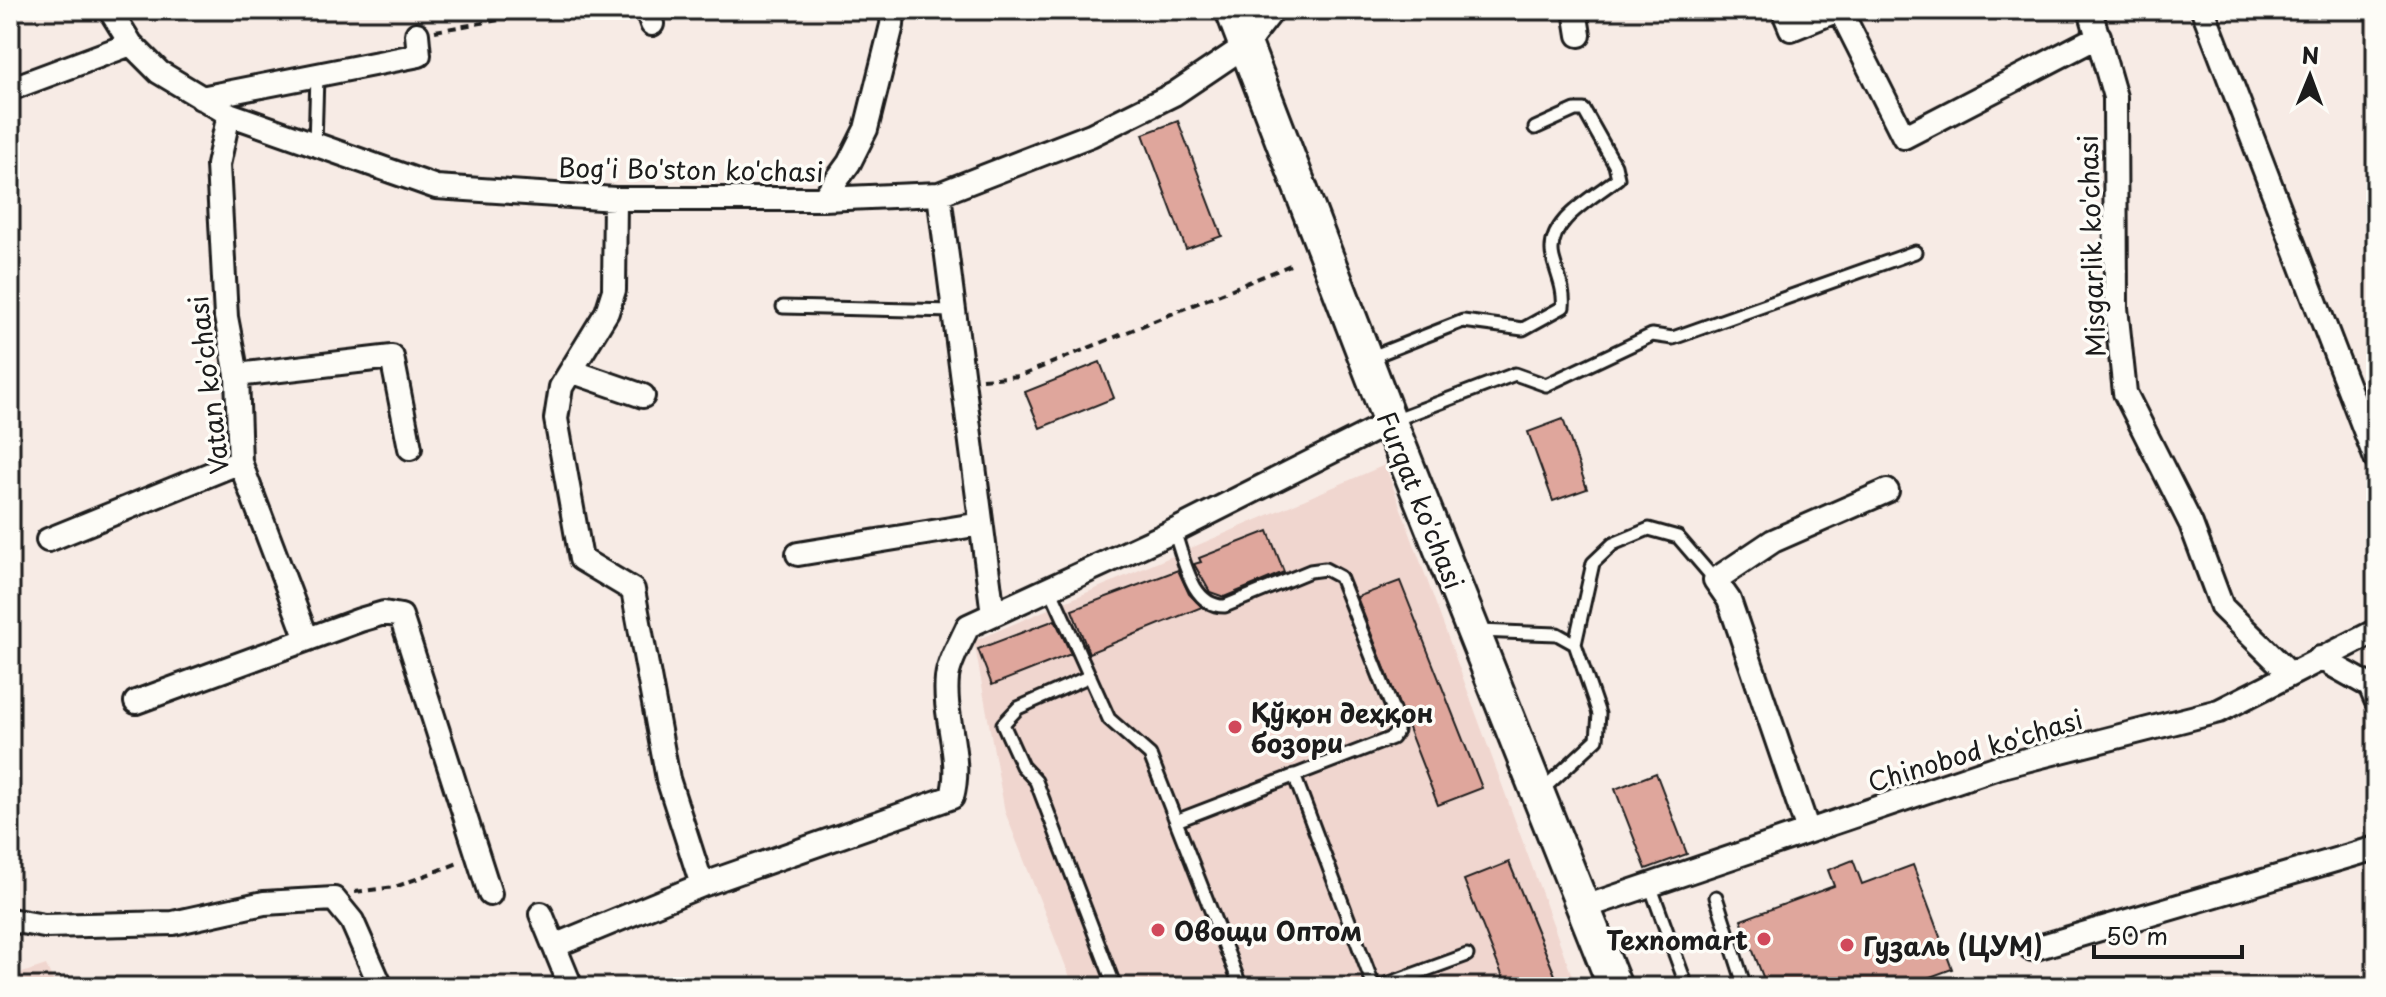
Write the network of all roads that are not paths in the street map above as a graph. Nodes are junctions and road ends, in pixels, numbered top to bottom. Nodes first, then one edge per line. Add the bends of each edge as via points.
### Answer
1 (110, 10) edge
2 (893, 10) edge
3 (1232, 10) edge
4 (1273, 10) edge
5 (1575, 10) edge
6 (1783, 10) edge
7 (1839, 10) edge
8 (2090, 10) edge
9 (2203, 10) edge
10 (417, 34) road end
11 (1579, 35) dead end
12 (2099, 36) junction
13 (131, 44) junction
14 (1245, 46) junction
15 (317, 75) junction
16 (10, 89) edge
17 (201, 98) junction
18 (229, 114) junction
19 (1535, 128) dead end
20 (315, 145) junction
21 (939, 194) junction
22 (615, 199) junction
23 (823, 199) junction
24 (1915, 252) dead end
25 (783, 307) dead end
26 (954, 311) junction
27 (1365, 359) junction
28 (571, 371) junction
29 (237, 375) junction
30 (643, 396) dead end
31 (1390, 422) junction
32 (410, 448) dead end
33 (2376, 459) edge
34 (240, 462) junction
35 (1887, 491) dead end
36 (981, 524) junction
37 (1174, 531) junction
38 (48, 540) dead end
39 (798, 554) dead end
40 (1715, 580) junction
41 (1050, 588) junction
42 (993, 614) junction
43 (1474, 631) junction
44 (2376, 631) edge
45 (307, 639) junction
46 (1575, 644) junction
47 (2320, 658) junction
48 (2290, 674) junction
49 (1090, 676) junction
50 (2376, 700) edge
51 (136, 702) dead end
52 (1294, 775) junction
53 (1538, 795) junction
54 (1176, 821) junction
55 (1808, 831) junction
56 (2376, 848) edge
57 (702, 885) junction
58 (1650, 885) junction
59 (490, 894) dead end
60 (1716, 897) dead end
61 (1582, 908) junction
62 (541, 914) dead end
63 (10, 920) edge
64 (554, 946) junction
65 (2032, 949) dead end
66 (1467, 955) dead end
67 (381, 987) edge
68 (571, 987) edge
69 (1115, 987) edge
70 (1241, 987) edge
71 (1376, 987) edge
72 (1615, 987) edge
73 (1687, 987) edge
74 (1745, 987) edge

1 - 13 street, Bog'i Bo'ston ko'chasi
2 - 23 street via 866,129
3 - 14 main road, Furqat ko'chasi
4 - 14 street, Bog'i Bo'ston ko'chasi
5 - 11 street
6 - 7 street via 1791,29
7 - 12 street via 1904,137
8 - 12 street, Misgarlik ko'chasi
9 - 33 street
10 - 15 street via 419,55
12 - 48 street, Misgarlik ko'chasi via 2115,97 2116,308 2125,393 2191,524 2222,607
13 - 16 street
13 - 17 street, Bog'i Bo'ston ko'chasi via 159,72
14 - 21 street, Bog'i Bo'ston ko'chasi via 1174,94 1091,135
14 - 27 main road, Furqat ko'chasi
15 - 17 street
15 - 20 lane
17 - 18 street, Bog'i Bo'ston ko'chasi
18 - 20 street, Bog'i Bo'ston ko'chasi
18 - 29 street, Vatan ko'chasi via 218,165 226,317
19 - 27 lane via 1584,110 1618,178 1557,227 1551,253 1563,307 1523,329 1463,321
20 - 22 street, Bog'i Bo'ston ko'chasi via 436,187
21 - 23 street, Bog'i Bo'ston ko'chasi
21 - 26 street
22 - 23 street, Bog'i Bo'ston ko'chasi
22 - 28 street via 614,290 607,312
24 - 31 lane via 1673,338 1652,335 1546,385 1515,374
25 - 26 lane
26 - 36 street
27 - 31 main road, Furqat ko'chasi
28 - 30 street
28 - 57 street via 561,387 556,419 581,559 633,590 668,779
29 - 32 street via 392,357
29 - 34 street, Vatan ko'chasi
31 - 37 street
31 - 43 main road, Furqat ko'chasi
34 - 38 street
34 - 45 street, Vatan ko'chasi
35 - 40 street via 1773,541
36 - 39 street
36 - 42 street
37 - 41 street
37 - 52 lane via 1199,597 1212,607 1310,571 1325,569 1340,577 1397,731 1392,738
40 - 46 lane via 1678,537 1649,529 1613,544 1593,563
40 - 55 street via 1729,600
41 - 42 street
41 - 49 lane
42 - 57 street via 968,626 947,676 958,775 952,797
43 - 46 lane via 1557,634
43 - 53 main road, Furqat ko'chasi
44 - 47 street, Chinobod ko'chasi
45 - 51 street
45 - 59 street via 384,613 401,616
46 - 53 lane via 1599,714 1597,739
47 - 48 street, Chinobod ko'chasi
47 - 50 street via 2370,686
48 - 55 street, Chinobod ko'chasi via 2219,711 1998,767
49 - 54 lane via 1109,719 1150,755
49 - 69 lane via 1018,708 1003,724 1022,766 1036,781
52 - 54 lane
52 - 71 lane
53 - 61 main road, Furqat ko'chasi
54 - 70 lane
55 - 58 street, Chinobod ko'chasi
56 - 65 street
57 - 64 street
58 - 61 street, Chinobod ko'chasi
58 - 73 lane
60 - 74 lane
61 - 72 main road, Furqat ko'chasi
62 - 64 street
63 - 67 street via 44,926 173,923 264,903 334,899 352,921
64 - 68 street
66 - 71 lane

